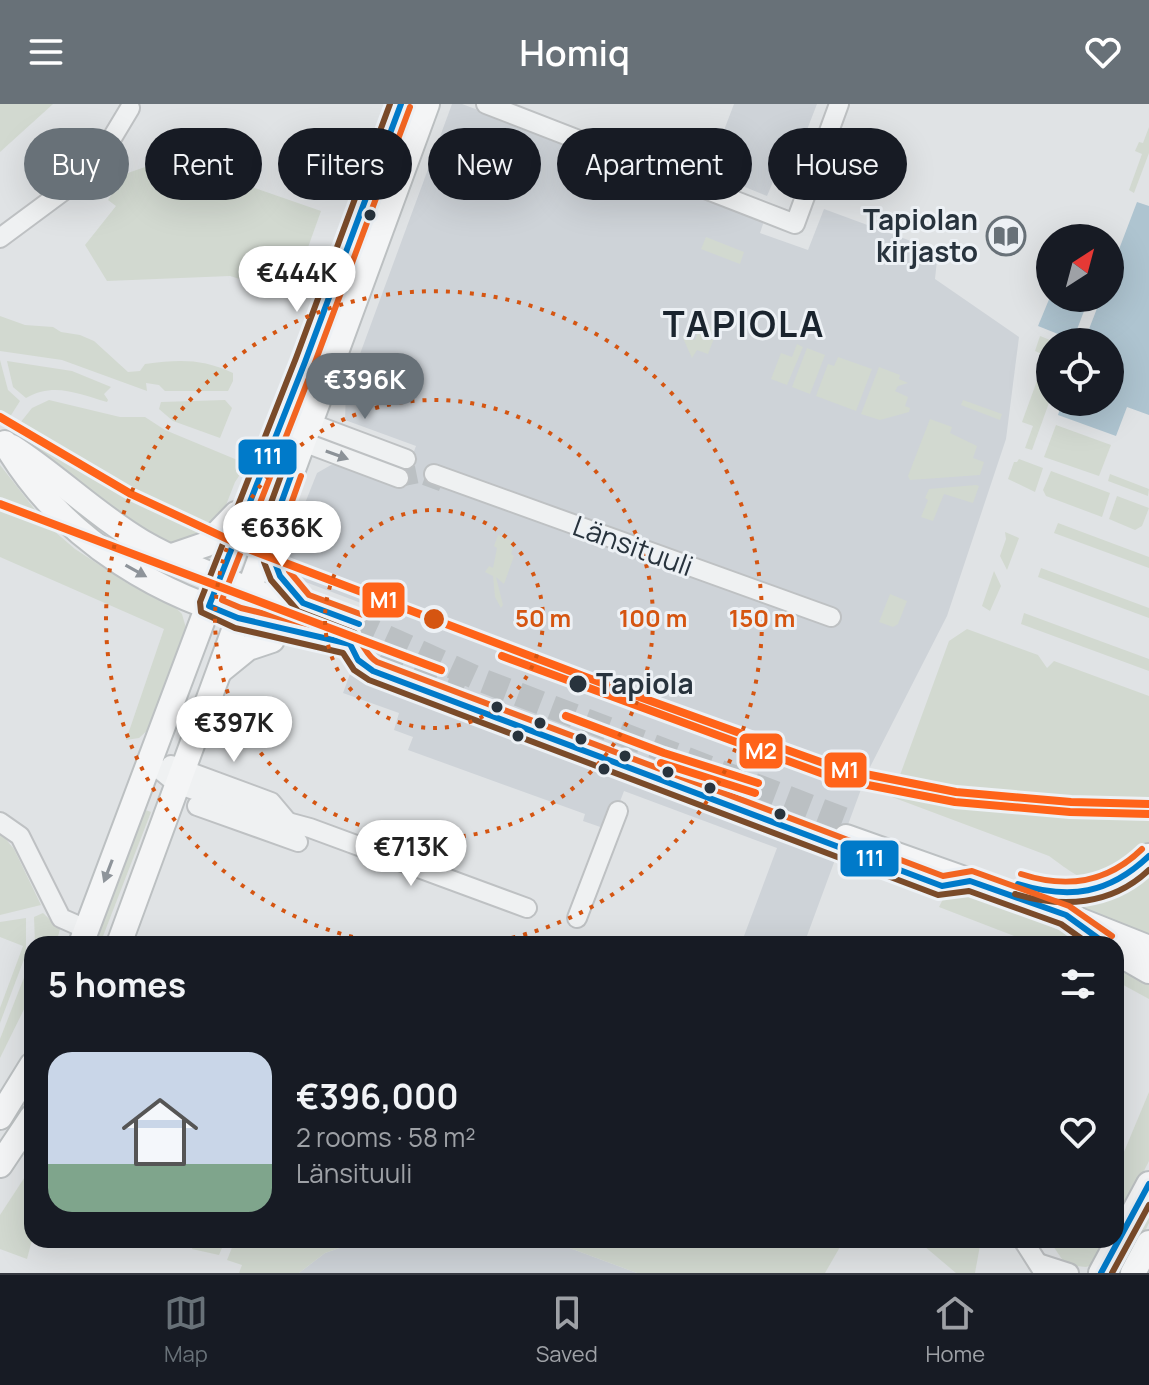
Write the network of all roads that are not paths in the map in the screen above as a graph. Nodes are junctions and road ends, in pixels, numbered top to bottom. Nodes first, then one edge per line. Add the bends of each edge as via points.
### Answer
1 (401, 104) edge
2 (427, 104) edge
3 (486, 104) edge
4 (839, 104) edge
5 (130, 108) dead end
6 (0, 238) edge
7 (279, 423) junction
8 (306, 433) junction
9 (2, 441) edge
10 (406, 459) tunnel mouth
11 (434, 474) tunnel mouth
12 (399, 478) tunnel mouth
13 (248, 501) junction
14 (271, 531) junction
15 (169, 557) junction
16 (219, 577) junction
17 (249, 589) junction
18 (209, 606) junction
19 (281, 615) junction
20 (831, 617) dead end
21 (238, 618) junction
22 (220, 672) junction
23 (149, 761) junction
24 (180, 776) junction
25 (205, 808) dead end
26 (618, 811) dead end
27 (0, 822) edge
28 (298, 842) dead end
29 (1149, 856) edge
30 (527, 908) dead end
31 (1066, 915) junction
32 (577, 918) dead end
33 (82, 936) edge
34 (83, 936) edge
35 (122, 936) edge
36 (1095, 936) edge
37 (1119, 936) edge
38 (1124, 938) edge
39 (1149, 948) edge
40 (1124, 957) edge
41 (1149, 971) edge
42 (24, 1078) edge
43 (0, 1117) edge
44 (24, 1129) edge
45 (0, 1165) edge
46 (1149, 1184) edge
47 (1124, 1230) edge
48 (1149, 1243) edge
49 (1028, 1248) edge
50 (1114, 1248) edge
51 (1041, 1268) edge
52 (1069, 1273) edge
53 (1101, 1273) edge
54 (1133, 1273) edge

1 - 7 main road
2 - 8 main road
3 - 4 street via 795,224
5 - 6 street via 85,175
7 - 8 street
7 - 13 main road
8 - 10 street
8 -> 12 street
8 - 14 main road
9 - 15 main road
9 -> 18 main road via 37,492 72,527 112,558
11 - 20 street, Länsituuli
13 - 15 main road via 207,544
13 - 16 main road
14 - 17 main road
14 - 19 main road
15 - 16 main road
16 - 17 main road
16 - 18 main road
17 - 19 main road
17 - 21 main road
18 - 21 main road
18 - 23 main road
19 - 21 main road
19 - 22 main road
21 - 22 main road
22 - 24 main road
23 - 24 street
23 -> 34 main road
24 - 30 street via 271,802 287,821
24 - 35 main road
25 - 28 street
26 - 32 street
27 - 33 street via 20,836 61,918
29 - 31 main road via 1107,887 1059,894 849,829
31 - 36 main road
31 - 37 main road
38 - 39 main road
40 - 41 main road
42 - 43 main road
44 - 45 main road
46 - 47 main road
48 - 54 main road
49 - 51 street
50 - 53 main road
51 - 52 street

